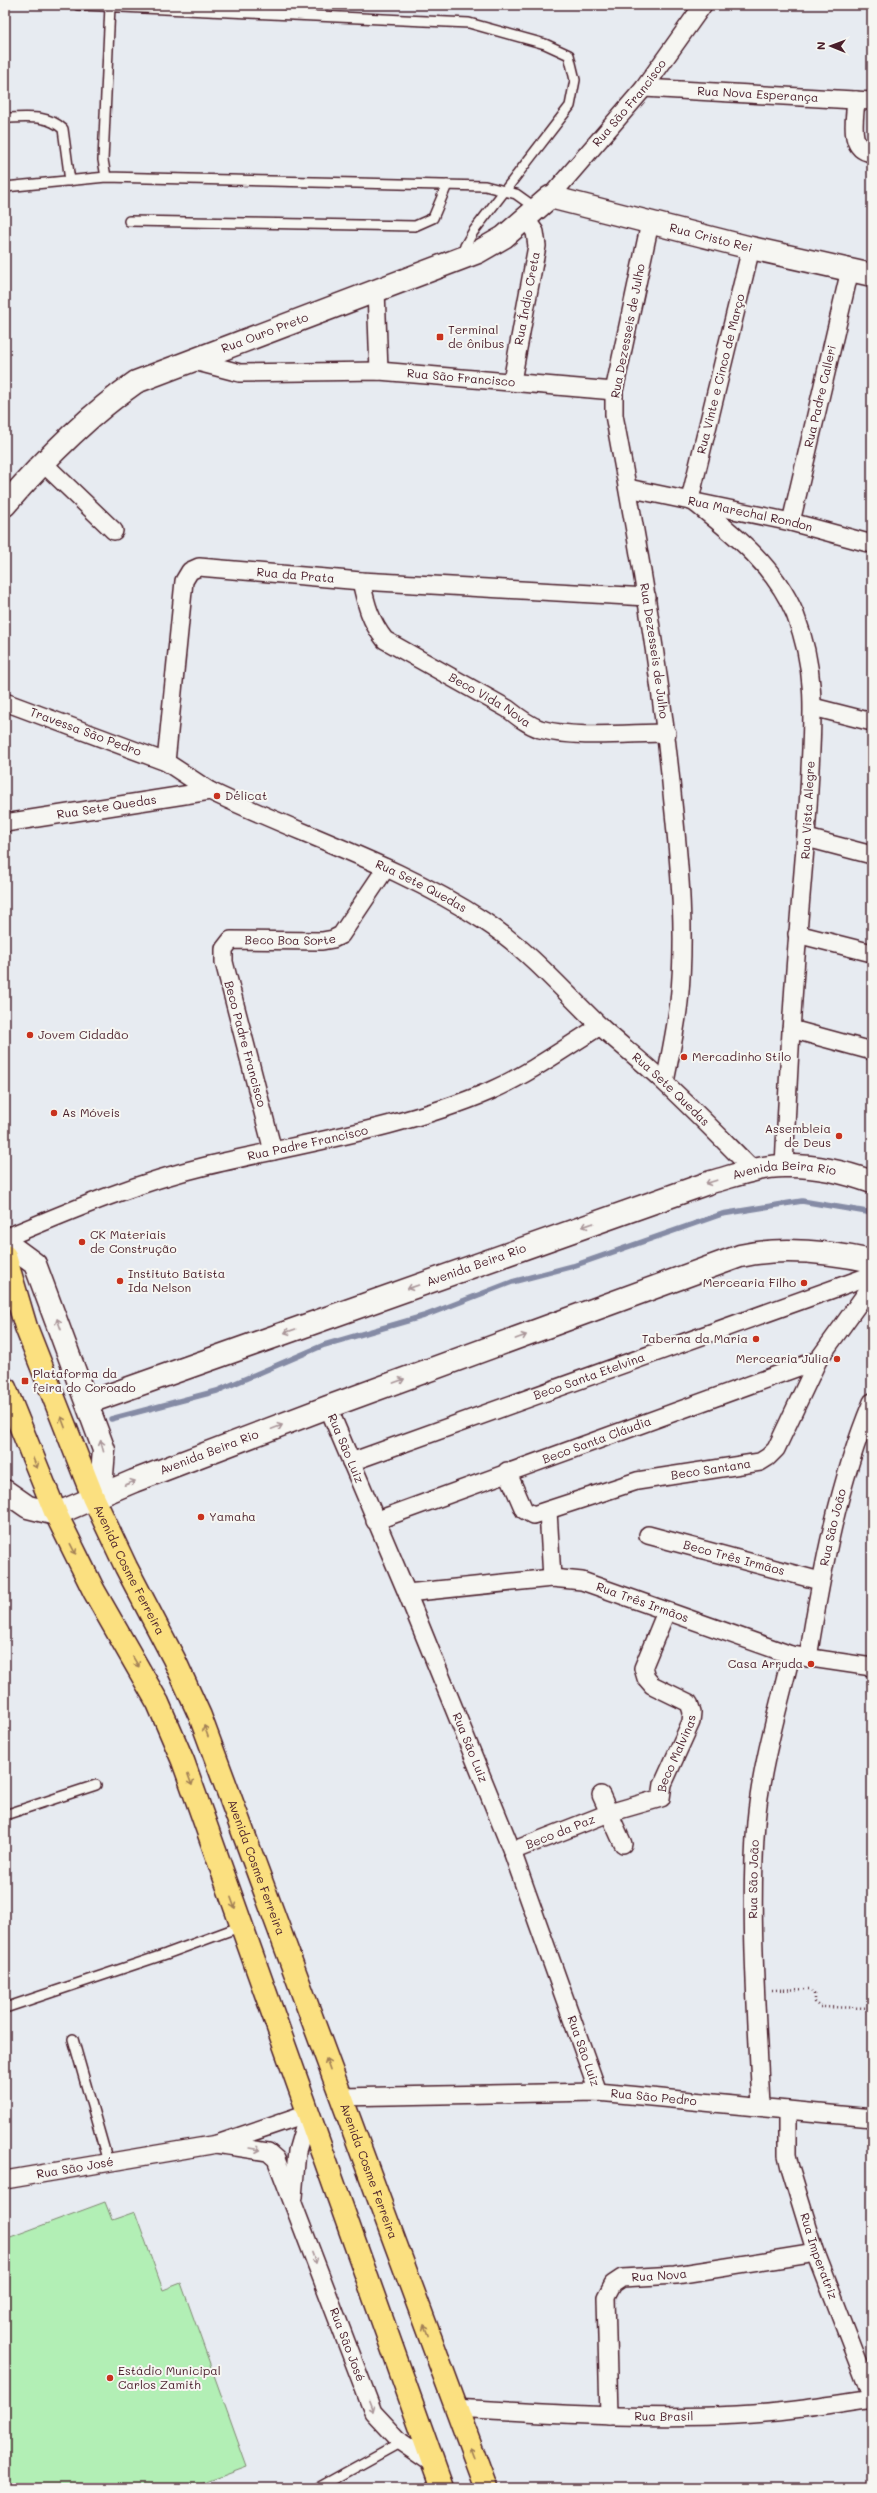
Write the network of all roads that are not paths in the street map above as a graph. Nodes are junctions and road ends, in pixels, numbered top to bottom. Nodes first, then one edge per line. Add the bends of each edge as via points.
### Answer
1 (78, 5) edge
2 (703, 5) edge
3 (110, 6) junction
4 (644, 88) junction
5 (864, 101) edge
6 (5, 118) edge
7 (872, 153) edge
8 (106, 177) junction
9 (70, 181) junction
10 (447, 185) junction
11 (5, 186) edge
12 (505, 190) junction
13 (538, 208) junction
14 (129, 221) dead end
15 (650, 223) junction
16 (752, 248) junction
17 (463, 258) junction
18 (850, 270) junction
19 (872, 275) edge
20 (376, 290) junction
21 (190, 360) junction
22 (379, 372) junction
23 (512, 381) junction
24 (614, 391) junction
25 (43, 463) junction
26 (628, 488) junction
27 (690, 500) junction
28 (5, 505) edge
29 (791, 522) junction
30 (114, 531) dead end
31 (872, 544) edge
32 (361, 581) junction
33 (647, 598) junction
34 (5, 702) edge
35 (813, 707) junction
36 (872, 722) edge
37 (667, 733) junction
38 (166, 762) junction
39 (210, 791) junction
40 (5, 823) edge
41 (807, 838) junction
42 (872, 856) edge
43 (386, 868) junction
44 (798, 934) junction
45 (231, 940) joint
46 (872, 953) edge
47 (600, 1026) junction
48 (791, 1029) junction
49 (872, 1051) edge
50 (664, 1082) junction
51 (273, 1150) junction
52 (784, 1166) junction
53 (753, 1170) junction
54 (872, 1182) edge
55 (5, 1238) edge
56 (5, 1242) edge
57 (5, 1256) edge
58 (872, 1261) edge
59 (872, 1275) edge
60 (872, 1285) edge
61 (818, 1360) junction
62 (5, 1388) edge
63 (872, 1402) edge
64 (87, 1403) junction
65 (328, 1407) junction
66 (351, 1462) junction
67 (507, 1471) junction
68 (5, 1491) edge
69 (93, 1497) junction
70 (548, 1511) junction
71 (56, 1514) junction
72 (375, 1521) junction
73 (648, 1535) dead end
74 (552, 1578) junction
75 (820, 1581) junction
76 (407, 1593) junction
77 (666, 1612) junction
78 (791, 1655) junction
79 (808, 1658) junction
80 (872, 1667) edge
81 (96, 1785) dead end
82 (601, 1795) dead end
83 (609, 1813) junction
84 (5, 1816) edge
85 (623, 1844) dead end
86 (512, 1851) junction
87 (242, 1926) junction
88 (5, 2008) edge
89 (73, 2039) dead end
90 (598, 2092) junction
91 (340, 2097) junction
92 (761, 2107) junction
93 (787, 2110) junction
94 (308, 2113) junction
95 (872, 2118) edge
96 (217, 2144) junction
97 (108, 2162) junction
98 (5, 2180) edge
99 (293, 2203) junction
100 (816, 2253) junction
101 (872, 2398) edge
102 (455, 2408) junction
103 (609, 2416) junction
104 (401, 2442) junction
105 (433, 2464) junction
106 (318, 2488) edge
107 (442, 2488) edge
108 (486, 2488) edge

1 - 3 lane
2 - 4 street, Rua São Francisco
3 - 8 lane via 103,160
3 - 12 lane via 468,23 545,44 569,55 575,80 570,106
4 - 5 street, Rua Nova Esperança
4 - 13 street, Rua São Francisco
5 - 7 street via 854,138 859,147
6 - 9 lane via 43,118 55,121 63,129
8 - 9 lane
8 - 10 lane
9 - 11 lane
10 - 12 lane via 485,186
10 - 14 lane via 433,218 415,226
12 - 13 lane
12 - 17 lane via 473,232 465,246
13 - 15 street, Rua Cristo Rei
13 - 17 street, Rua Ouro Preto via 504,237
13 - 23 street, Rua Índio Creta via 535,232 537,246 530,295
15 - 16 street, Rua Cristo Rei
15 - 24 street, Rua Dezesseis de Julho
16 - 18 street, Rua Cristo Rei
16 - 27 street, Rua Vinte e Cinco de Março
17 - 20 street, Rua Ouro Preto
18 - 19 street, Rua Cristo Rei
18 - 29 street, Rua Padre Calleri
20 - 21 street, Rua Ouro Preto
20 - 22 street
21 - 22 street, Rua São Francisco via 240,373
21 - 25 street, Rua Ouro Preto via 136,382 113,398
22 - 23 street, Rua São Francisco
23 - 24 street, Rua São Francisco
24 - 26 street, Rua Dezesseis de Julho via 614,414
25 - 28 street, Rua Ouro Preto
25 - 30 street
26 - 27 street, Rua Marechal Rondon
26 - 33 street, Rua Dezesseis de Julho
27 - 29 street, Rua Marechal Rondon
27 - 35 street, Rua Vista Alegre via 737,537 760,559 779,584 794,613 806,646 812,675
29 - 31 street, Rua Marechal Rondon
32 - 33 street, Rua da Prata
32 - 37 street, Beco Vida Nova via 368,613 385,640 508,709 524,721 539,728 558,732
32 - 38 street, Rua da Prata via 199,567 190,571 184,581
33 - 37 street, Rua Dezesseis de Julho
34 - 38 street, Travessa São Pedro
35 - 36 street
35 - 41 street, Rua Vista Alegre
37 - 50 street, Rua Dezesseis de Julho via 679,859 682,958 679,1003
38 - 39 street
39 - 40 street, Rua Sete Quedas
39 - 43 street, Rua Sete Quedas
41 - 42 street
41 - 44 street, Rua Vista Alegre
43 - 45 street, Beco Boa Sorte via 342,935 333,939
43 - 47 street, Rua Sete Quedas via 485,921 562,986
44 - 46 street
44 - 48 street, Rua Vista Alegre
45 - 51 street, Beco Padre Francisco via 224,949 224,962
47 - 50 street, Rua Sete Quedas
47 - 51 street, Rua Padre Francisco via 491,1091 403,1120
48 - 49 street
48 - 52 street, Rua Vista Alegre
50 - 53 street, Rua Sete Quedas
51 - 55 street, Rua Padre Francisco via 171,1175 112,1193
52 - 53 street, Avenida Beira Rio
52 - 54 street, Avenida Beira Rio via 828,1170
53 -> 64 street, Avenida Beira Rio via 711,1182
64 -> 56 street via 35,1264
69 -> 57 main road, Avenida Cosme Ferreira via 26,1327
65 -> 58 street, Avenida Beira Rio via 740,1256 789,1251 833,1254
59 - 66 street, Beco Santa Etelvina
60 - 61 street, Beco Santana
61 - 67 street, Beco Santa Cláudia
61 - 70 street, Beco Santana via 776,1449 760,1462 637,1481
62 -> 71 main road
63 - 75 street, Rua São João via 856,1440 842,1486
69 -> 64 street via 102,1475 104,1450
65 - 66 street, Rua São Luiz
69 -> 65 street, Avenida Beira Rio
66 - 72 street, Rua São Luiz
67 - 70 street, Beco Santana via 524,1510 533,1515
67 - 72 street, Beco Santa Cláudia
68 - 71 street via 28,1507
69 - 71 street, Avenida Beira Rio
91 -> 69 main road, Avenida Cosme Ferreira via 200,1716
70 - 74 street
71 -> 87 main road via 94,1591 142,1671 168,1725
72 - 76 street, Rua São Luiz
73 - 75 street, Beco Três Irmãos
74 - 76 street, Rua Três Irmãos
74 - 77 street, Rua Três Irmãos via 582,1581
75 - 79 street, Rua São João
76 - 86 street, Rua São Luiz
77 - 78 street, Rua Três Irmãos
77 - 83 street, Beco Malvinas via 643,1668 646,1678 652,1685 689,1704 692,1712 691,1722 663,1784 661,1798
78 - 79 street, Rua Três Irmãos
78 - 92 street, Rua São João via 764,1771 756,1821 756,1990
79 - 80 street, Rua Três Irmãos
81 - 84 lane
82 - 83 street
83 - 85 street
83 - 86 street, Beco da Paz
86 - 90 street, Rua São Luiz
87 - 88 lane
87 - 94 main road
89 - 97 lane
90 - 91 street, Rua São Pedro
90 - 92 street, Rua São Pedro
102 -> 91 main road, Avenida Cosme Ferreira
92 - 93 street, Rua São Pedro
93 - 95 street, Rua São Pedro
93 - 100 street, Rua Imperatriz via 787,2155
94 - 96 street, Rua São José
94 - 99 street, Rua São José via 297,2151
94 - 105 main road
96 - 97 street, Rua São José
96 -> 99 street, Rua São José via 257,2149 271,2154 276,2159
97 - 98 street, Rua São José
99 -> 104 street, Rua São José via 373,2412
100 - 101 street, Rua Imperatriz
100 - 103 street, Rua Nova via 676,2275 622,2278 613,2284 606,2297
101 - 103 street, Rua Brasil via 800,2410 736,2415
102 - 103 street, Rua Brasil
108 -> 102 main road, Avenida Cosme Ferreira
104 - 105 street, Rua São José
104 - 106 lane
105 - 107 main road

